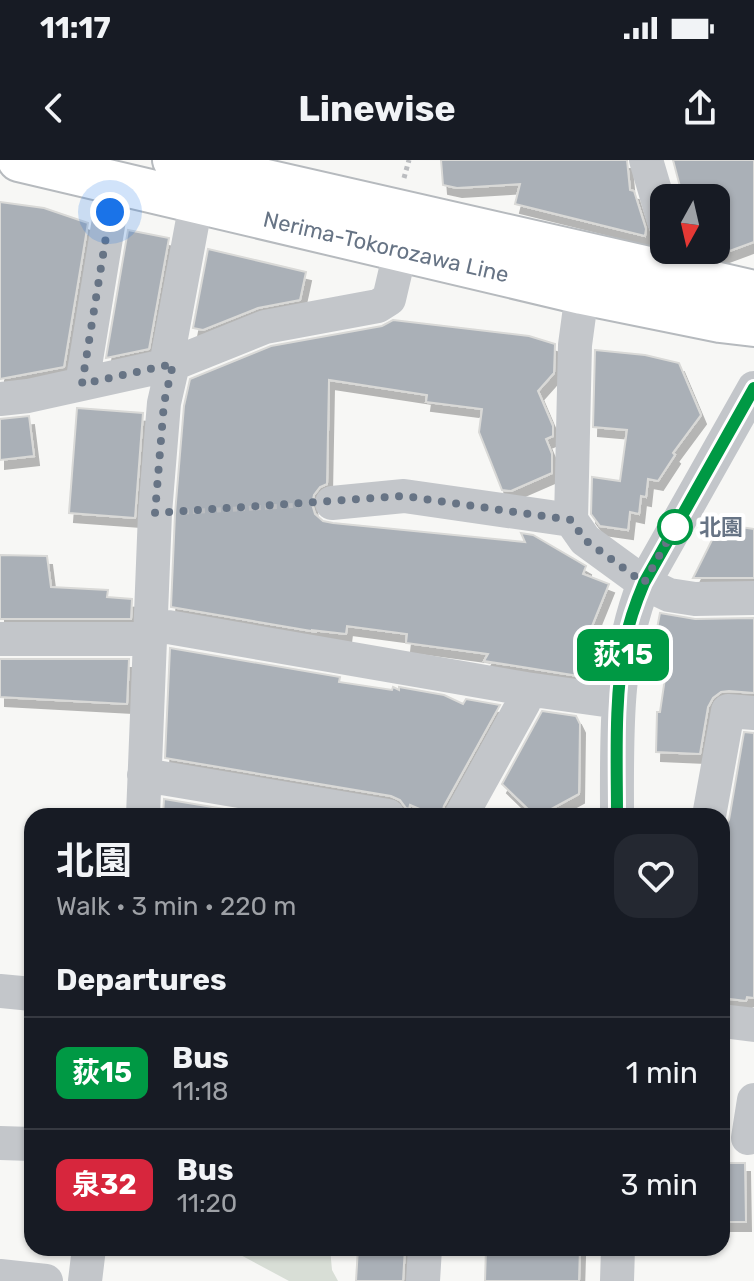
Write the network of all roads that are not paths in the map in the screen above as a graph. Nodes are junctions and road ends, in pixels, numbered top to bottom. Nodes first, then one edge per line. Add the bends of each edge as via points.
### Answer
1 (19, 160) edge
2 (646, 160) edge
3 (192, 172) edge
4 (115, 183) junction
5 (653, 184) edge
6 (400, 252) junction
7 (650, 258) edge
8 (677, 264) edge
9 (754, 292) edge
10 (582, 293) junction
11 (754, 325) edge
12 (169, 364) junction
13 (82, 384) junction
14 (754, 388) edge
15 (0, 399) edge
16 (332, 503) road end
17 (571, 520) junction
18 (644, 583) junction
19 (754, 598) edge
20 (150, 633) junction
21 (0, 639) edge
22 (526, 689) junction
23 (619, 702) junction
24 (754, 713) edge
25 (144, 775) junction
26 (143, 808) edge
27 (340, 808) edge
28 (465, 808) edge
29 (617, 808) edge
30 (710, 808) edge
31 (0, 991) edge
32 (24, 993) edge
33 (730, 1022) edge
34 (754, 1025) edge
35 (754, 1100) edge
36 (748, 1138) dead end
37 (0, 1143) edge
38 (24, 1144) edge
39 (88, 1256) edge
40 (425, 1256) edge
41 (618, 1256) edge
42 (6, 1278) edge
43 (46, 1281) edge
44 (85, 1281) edge
45 (423, 1281) edge
46 (617, 1281) edge

1 - 4 main road, Nerima-Tokorozawa Line
2 - 5 street
3 - 4 main road, Nerima-Tokorozawa Line
3 - 6 main road, Nerima-Tokorozawa Line
3 - 7 main road, Nerima-Tokorozawa Line
3 - 12 street
4 - 13 street
6 - 10 main road, Nerima-Tokorozawa Line
6 - 12 street via 389,299 378,306 265,327
8 - 9 main road, Nerima-Tokorozawa Line
10 - 11 main road, Nerima-Tokorozawa Line
10 - 17 street via 575,345
12 - 13 street
12 - 20 street
13 - 15 street
14 - 18 street
16 - 17 street via 404,496
17 - 18 street via 585,540
18 - 19 street via 682,598
18 - 23 street via 625,642
20 - 21 street
20 - 22 street via 168,627
20 - 25 street
22 - 23 street
22 - 28 street via 524,702
23 - 29 street
24 - 30 street via 727,714
25 - 26 street
25 - 27 street
31 - 32 street
33 - 34 street
35 - 36 street
37 - 38 street
39 - 44 street
40 - 45 street
41 - 46 street
42 - 43 street

